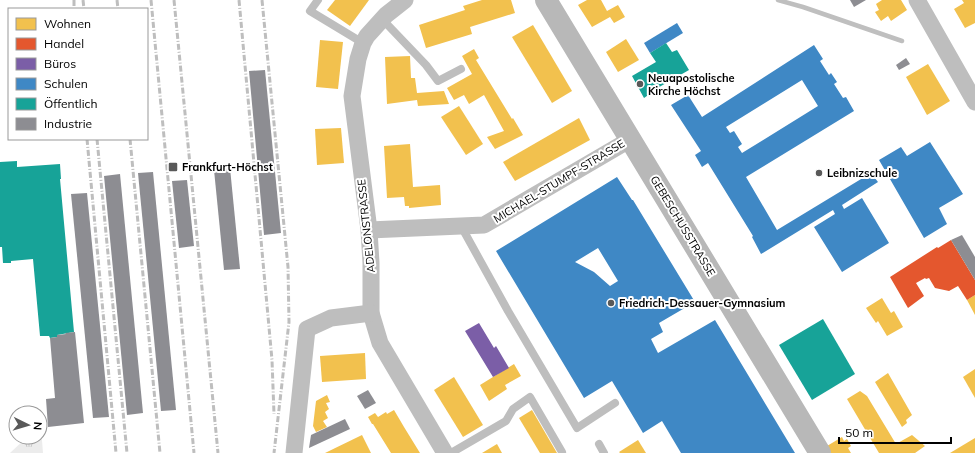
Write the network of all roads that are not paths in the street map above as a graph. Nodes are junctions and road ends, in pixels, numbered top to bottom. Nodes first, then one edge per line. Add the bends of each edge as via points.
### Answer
1 (318, 0) edge
2 (405, 0) edge
3 (546, 0) edge
4 (917, 0) edge
5 (382, 19) junction
6 (363, 43) junction
7 (461, 69) dead end
8 (975, 102) edge
9 (631, 139) junction
10 (461, 226) junction
11 (369, 230) junction
12 (371, 313) junction
13 (615, 403) dead end
14 (599, 444) dead end
15 (562, 452) edge
16 (294, 453) edge
17 (445, 453) edge
18 (451, 453) edge
19 (604, 453) edge
20 (820, 453) edge

1 - 6 lane via 310,11
2 - 5 street, ADELONSTRASSE
3 - 9 street, GEBESCHUSSTRASSE
4 - 8 street
5 - 6 street, ADELONSTRASSE
5 - 7 lane via 438,81
6 - 11 street, ADELONSTRASSE via 352,96
9 - 10 street, MICHAEL-STUMPF-STRASSE via 484,225
9 - 20 street, GEBESCHUSSTRASSE
10 - 11 street, MICHAEL-STUMPF-STRASSE
10 - 13 lane via 577,428
11 - 12 street, ADELONSTRASSE
12 - 16 street via 331,318 307,328
12 - 17 street, ADELONSTRASSE via 380,343
14 - 19 lane
15 - 18 lane via 530,397 513,409 506,422

